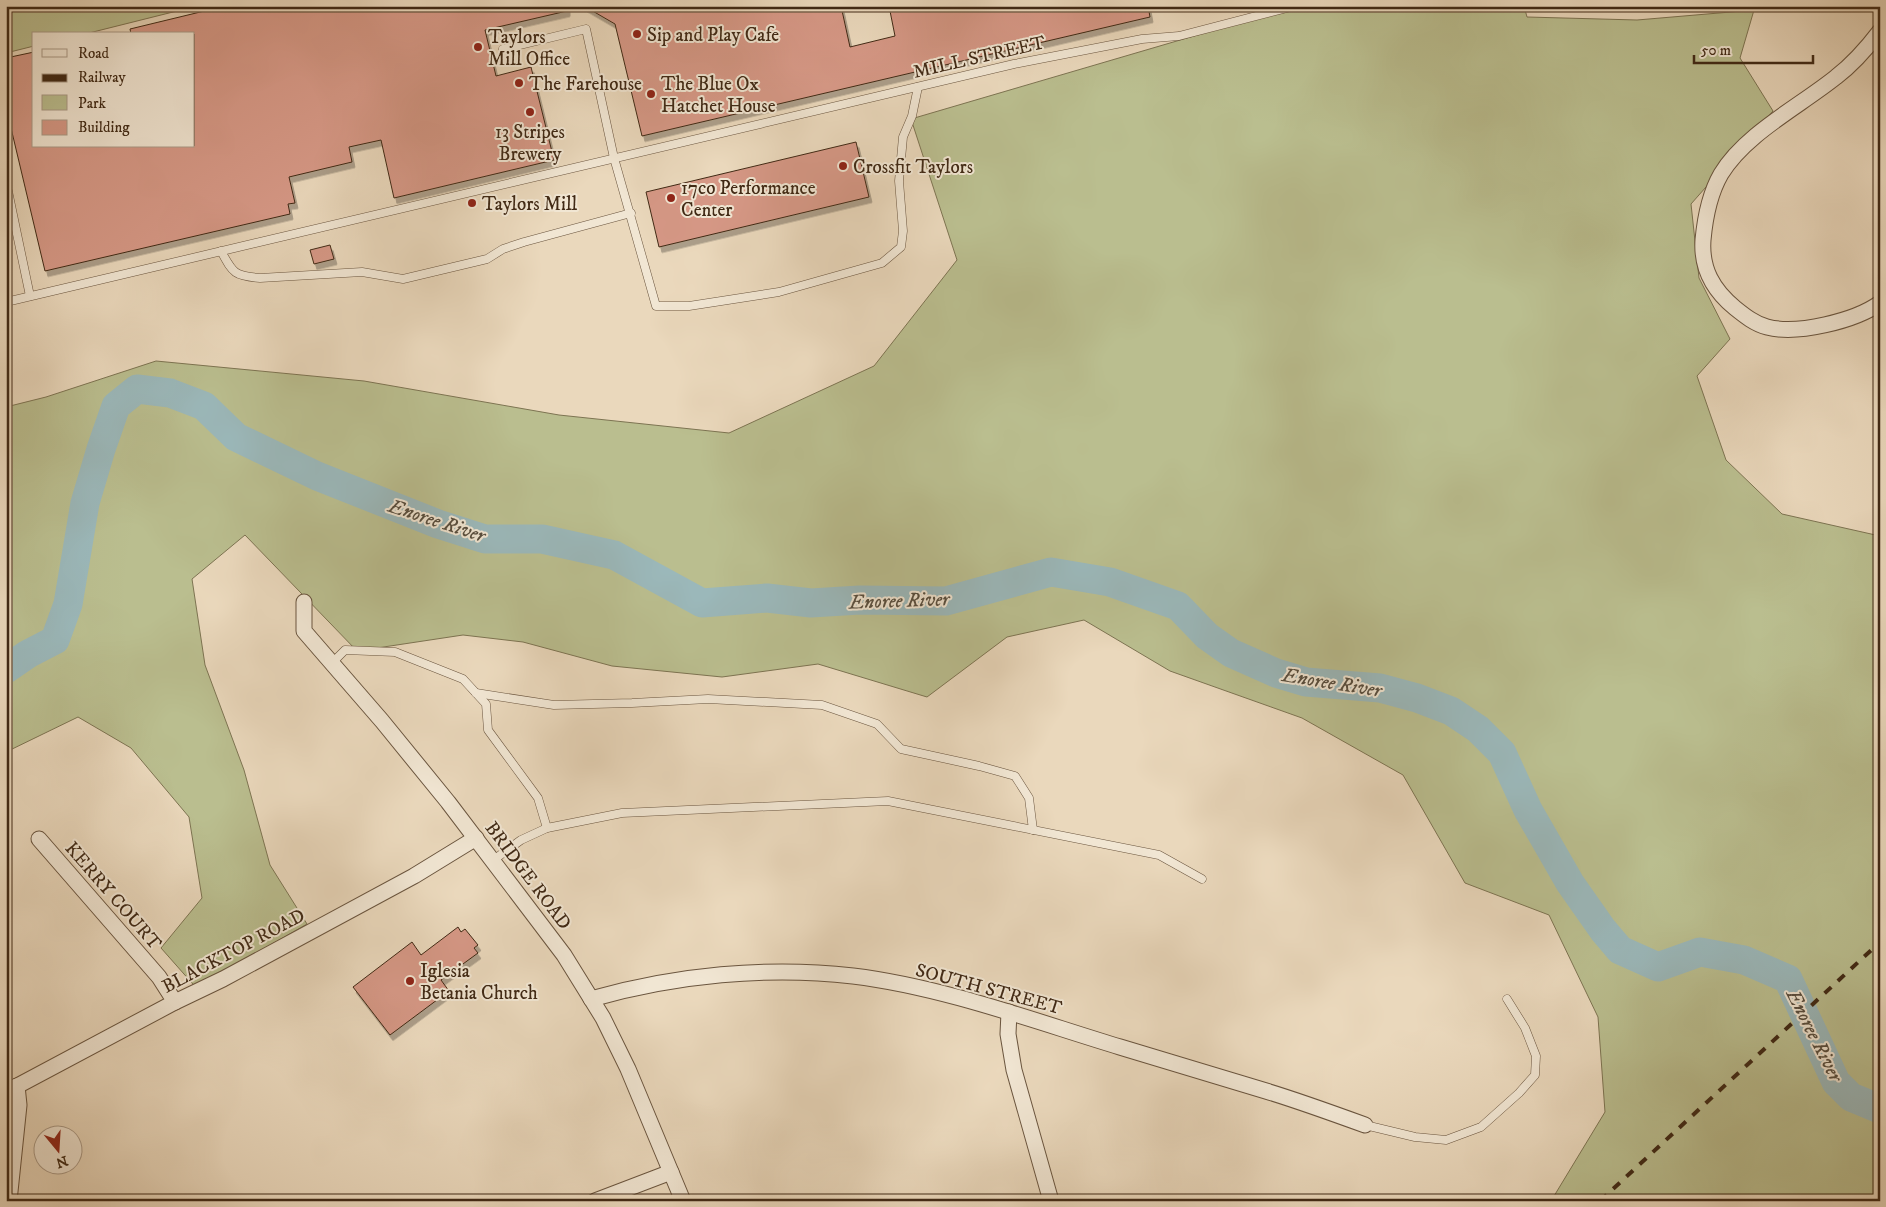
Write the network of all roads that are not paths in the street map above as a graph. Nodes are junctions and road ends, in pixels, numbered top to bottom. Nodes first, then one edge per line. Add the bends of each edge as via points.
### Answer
1 (1295, 6) edge
2 (1880, 31) edge
3 (504, 49) dead end
4 (918, 87) junction
5 (614, 158) junction
6 (8, 191) dead end
7 (631, 214) junction
8 (221, 251) junction
9 (30, 296) junction
10 (6, 302) edge
11 (1880, 303) edge
12 (304, 602) dead end
13 (332, 663) junction
14 (476, 693) junction
15 (546, 828) junction
16 (1033, 830) junction
17 (476, 838) junction
18 (39, 839) dead end
19 (492, 861) junction
20 (1202, 878) dead end
21 (591, 999) junction
22 (1507, 999) dead end
23 (175, 1002) junction
24 (1009, 1012) junction
25 (12, 1089) edge
26 (1364, 1125) joint
27 (671, 1172) junction
28 (9, 1201) edge
29 (595, 1201) edge
30 (683, 1201) edge
31 (1051, 1201) edge

1 - 4 lane, MILL STREET via 1179,36 1142,39 1014,64
2 - 11 street via 1852,64 1773,122 1728,164 1715,185 1709,204 1703,257 1713,285 1723,298 1742,314 1768,327 1788,330 1812,328 1865,312
3 - 5 lane via 586,28
4 - 5 lane, MILL STREET
4 - 7 lane via 912,116 903,137 899,181 901,247 882,263 779,292 689,306 656,306
5 - 7 lane
5 - 8 lane, MILL STREET
6 - 9 lane
7 - 8 lane via 517,244 487,258 403,279 362,272 244,277 231,270
8 - 9 lane, MILL STREET
9 - 10 lane, MILL STREET
12 - 13 street, BRIDGE ROAD via 304,631
13 - 14 lane via 345,650 394,652 463,679
13 - 17 street, BRIDGE ROAD
14 - 15 lane via 486,704 488,730 538,798
14 - 16 lane via 554,705 708,699 822,705 877,724 901,749 1016,776 1029,798
15 - 16 lane via 622,812 888,801
15 - 19 lane
16 - 20 lane via 1159,855
17 - 19 street, BRIDGE ROAD
17 - 23 street, BLACKTOP ROAD via 414,876
18 - 23 street, KERRY COURT via 159,977
19 - 21 street, BRIDGE ROAD via 564,954
21 - 24 street, SOUTH STREET via 702,977 796,972 856,976
21 - 27 street, BRIDGE ROAD via 628,1069
22 - 26 lane via 1525,1028 1536,1056 1535,1075 1481,1127 1446,1140 1415,1137
23 - 25 street, BLACKTOP ROAD
24 - 26 street, SOUTH STREET
24 - 31 street via 1008,1034 1014,1070
25 - 28 street via 19,1105
27 - 29 street
27 - 30 street, BRIDGE ROAD

